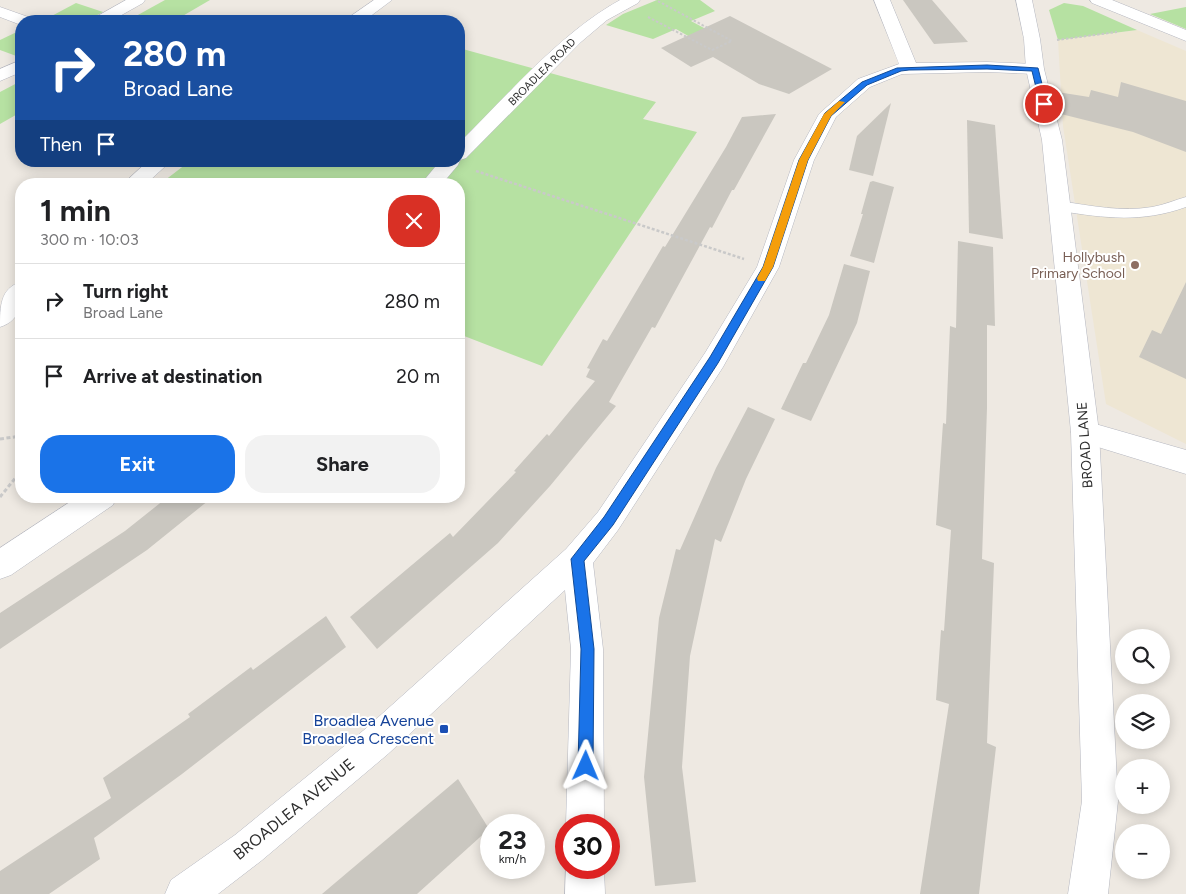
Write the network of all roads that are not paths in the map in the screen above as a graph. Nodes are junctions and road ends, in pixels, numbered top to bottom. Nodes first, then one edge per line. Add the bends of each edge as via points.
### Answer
1 (138, 0) edge
2 (384, 0) edge
3 (882, 0) edge
4 (1024, 0) edge
5 (1098, 0) edge
6 (628, 2) edge
7 (0, 12) edge
8 (111, 15) edge
9 (363, 15) edge
10 (15, 17) edge
11 (1186, 36) edge
12 (15, 67) edge
13 (909, 68) junction
14 (1035, 69) junction
15 (0, 76) edge
16 (465, 147) edge
17 (154, 167) edge
18 (446, 167) edge
19 (140, 178) edge
20 (436, 178) edge
21 (1186, 202) edge
22 (1060, 206) junction
23 (15, 298) edge
24 (0, 318) edge
25 (1085, 432) junction
26 (1186, 462) edge
27 (93, 503) edge
28 (577, 559) junction
29 (0, 565) edge
30 (585, 814) edge
31 (585, 879) edge
32 (185, 894) edge
33 (585, 894) edge
34 (1088, 894) edge

1 - 8 street
2 - 9 street
3 - 13 street
4 - 14 street, BROAD LANE
5 - 11 street
6 - 16 street, BROADLEA ROAD via 601,17 575,38
7 - 10 street
12 - 15 street
13 - 14 street, BROADLEA AVENUE
13 - 28 street, BROADLEA AVENUE via 864,83 828,114 804,160 768,267 714,360 608,521
14 - 22 street, BROAD LANE via 1052,140
17 - 19 street
18 - 20 street, BROADLEA ROAD
21 - 22 lane via 1168,210 1126,215
22 - 25 street, BROAD LANE
23 - 24 street
25 - 26 street
25 - 34 street, BROAD LANE via 1100,801
27 - 29 street
28 - 30 street via 587,649
28 - 32 street, BROADLEA AVENUE via 376,742 248,848
31 - 33 street

